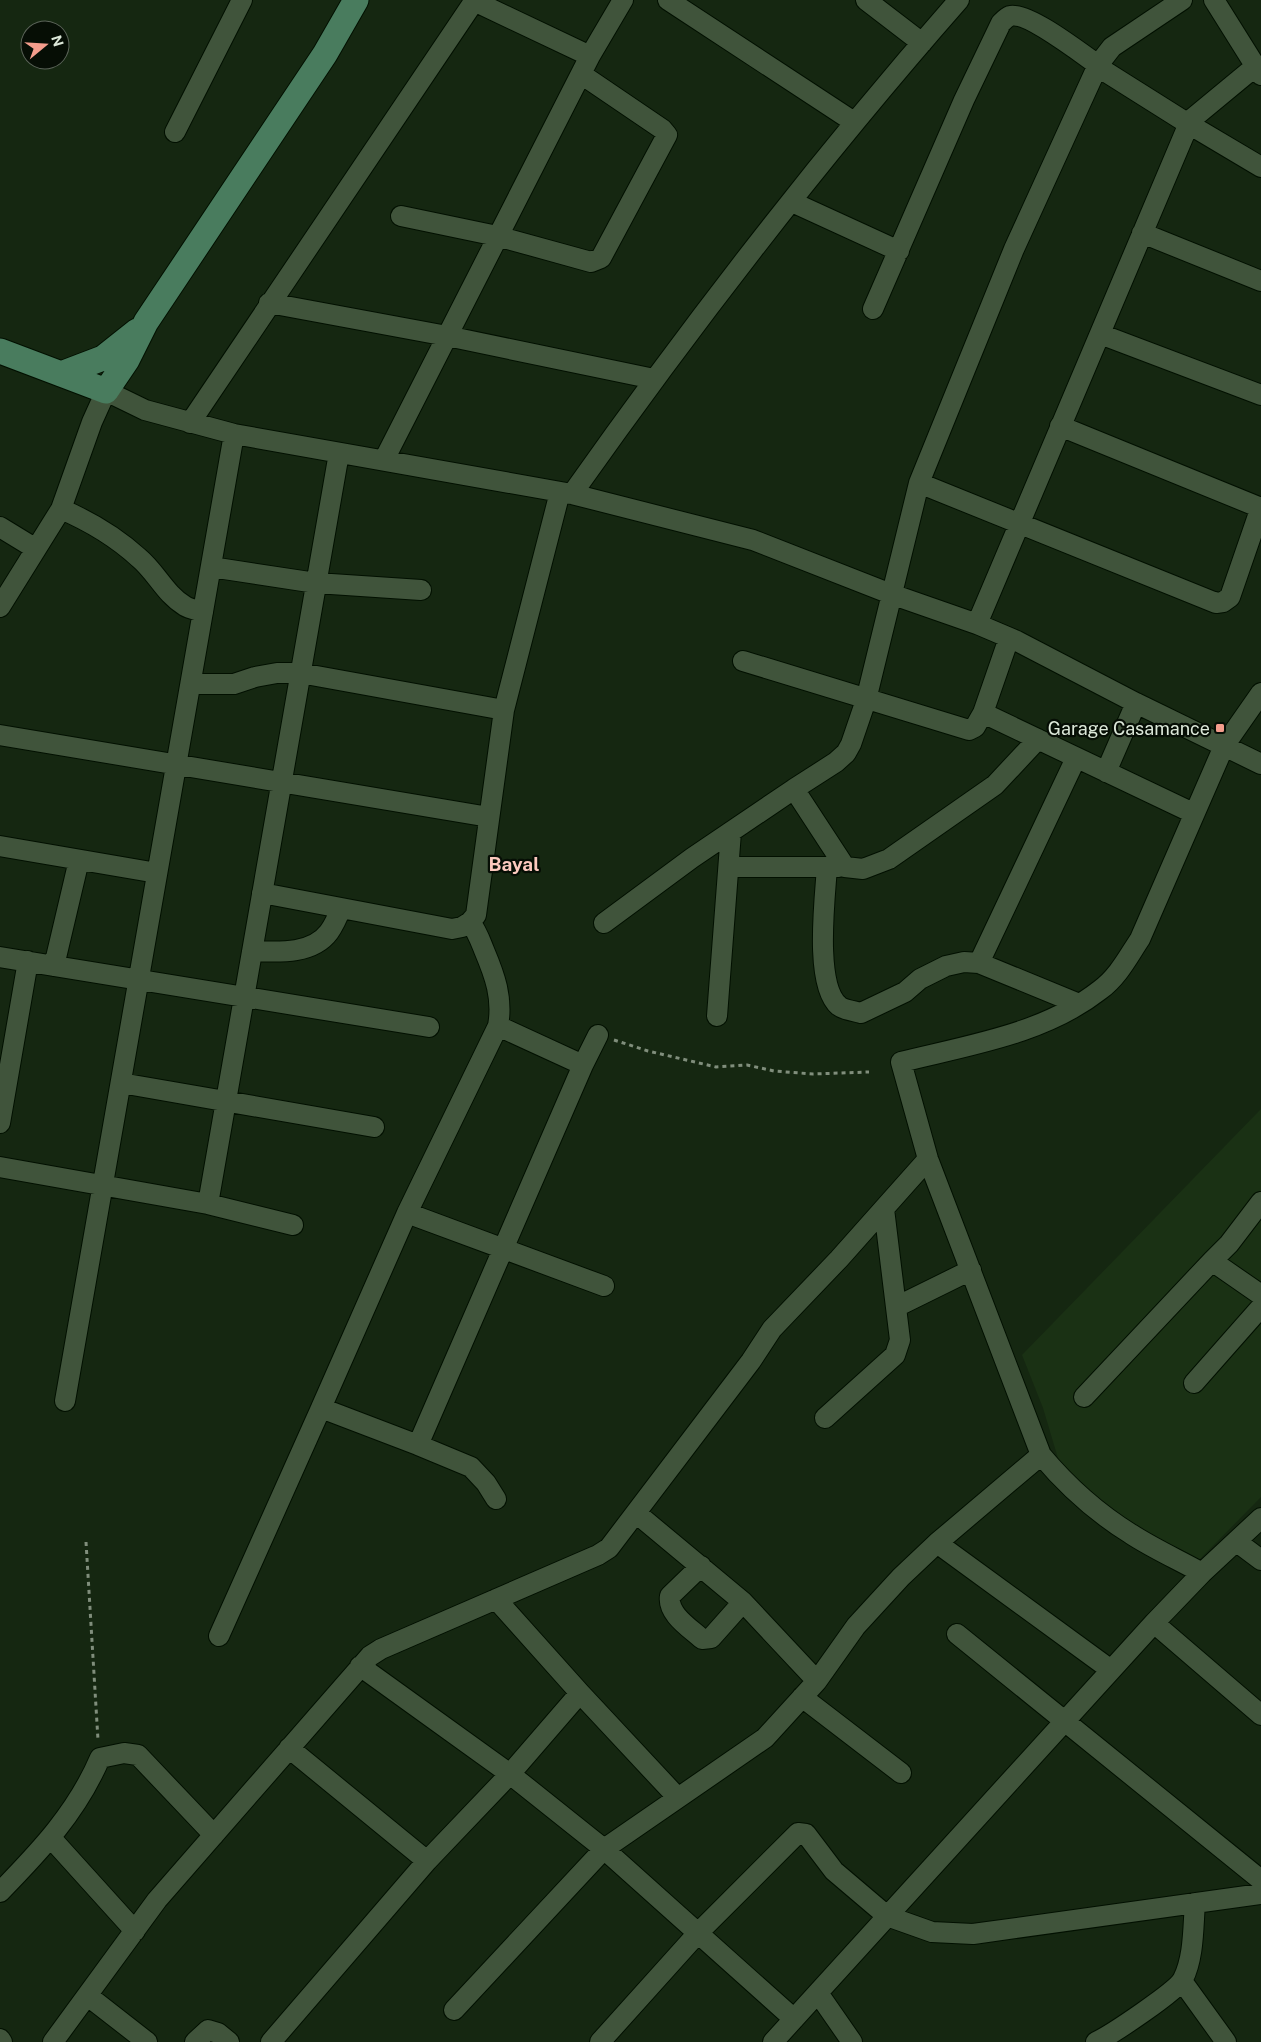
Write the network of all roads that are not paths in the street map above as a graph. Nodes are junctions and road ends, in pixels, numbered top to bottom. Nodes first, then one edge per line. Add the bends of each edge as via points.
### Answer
1 (242, 0) edge
2 (356, 0) edge
3 (623, 0) edge
4 (668, 0) edge
5 (866, 0) edge
6 (959, 0) edge
7 (1182, 0) edge
8 (1214, 0) edge
9 (475, 1) edge
10 (922, 43) junction
11 (586, 65) junction
12 (1098, 65) junction
13 (1258, 70) edge
14 (854, 122) junction
15 (1187, 123) junction
16 (175, 132) dead end
17 (1261, 146) edge
18 (1253, 162) edge
19 (792, 202) junction
20 (400, 216) dead end
21 (1142, 233) junction
22 (498, 236) junction
23 (899, 251) junction
24 (1261, 281) edge
25 (269, 304) junction
26 (873, 309) dead end
27 (146, 322) junction
28 (1100, 334) junction
29 (447, 336) junction
30 (0, 352) edge
31 (61, 374) junction
32 (654, 379) junction
33 (106, 391) junction
34 (1261, 395) edge
35 (190, 423) junction
36 (1060, 426) junction
37 (234, 434) junction
38 (338, 453) junction
39 (384, 460) junction
40 (918, 483) junction
41 (566, 493) junction
42 (1261, 507) edge
43 (61, 509) junction
44 (1020, 523) junction
45 (0, 527) edge
46 (36, 549) junction
47 (211, 567) junction
48 (316, 583) junction
49 (421, 590) dead end
50 (891, 594) junction
51 (0, 607) edge
52 (203, 612) junction
53 (977, 624) junction
54 (1009, 638) junction
55 (743, 662) dead end
56 (300, 673) junction
57 (191, 684) junction
58 (1261, 693) edge
59 (866, 700) junction
60 (1136, 703) junction
61 (504, 710) junction
62 (983, 713) junction
63 (0, 735) edge
64 (1038, 740) junction
65 (1224, 746) junction
66 (1076, 758) junction
67 (176, 764) junction
68 (1261, 764) edge
69 (1106, 772) junction
70 (282, 781) junction
71 (794, 789) junction
72 (1193, 813) junction
73 (490, 817) junction
74 (731, 832) junction
75 (0, 846) edge
76 (79, 860) junction
77 (729, 867) junction
78 (836, 867) junction
79 (157, 873) junction
80 (262, 893) junction
81 (342, 908) junction
82 (470, 922) junction
83 (604, 923) dead end
84 (252, 951) junction
85 (0, 957) edge
86 (28, 961) junction
87 (979, 963) junction
88 (54, 966) junction
89 (138, 980) junction
90 (244, 997) junction
91 (1079, 1004) junction
92 (717, 1016) dead end
93 (498, 1026) junction
94 (428, 1027) dead end
95 (598, 1034) road end
96 (583, 1065) junction
97 (5, 1067) edge
98 (120, 1083) junction
99 (226, 1102) junction
100 (0, 1123) edge
101 (374, 1127) dead end
102 (928, 1159) junction
103 (0, 1167) edge
104 (102, 1185) junction
105 (1261, 1202) edge
106 (208, 1204) junction
107 (884, 1209) junction
108 (407, 1213) junction
109 (293, 1226) dead end
110 (503, 1248) junction
111 (1212, 1261) junction
112 (971, 1270) junction
113 (604, 1286) dead end
114 (1261, 1295) edge
115 (896, 1307) junction
116 (1261, 1307) edge
117 (1194, 1383) dead end
118 (1084, 1397) dead end
119 (65, 1401) dead end
120 (321, 1408) junction
121 (825, 1418) dead end
122 (418, 1445) junction
123 (1041, 1455) junction
124 (496, 1499) dead end
125 (636, 1513) junction
126 (1261, 1518) edge
127 (1237, 1542) junction
128 (937, 1543) junction
129 (1261, 1560) edge
130 (700, 1566) junction
131 (1202, 1573) junction
132 (496, 1599) junction
133 (743, 1602) junction
134 (1154, 1623) junction
135 (957, 1634) dead end
136 (219, 1636) dead end
137 (360, 1666) junction
138 (1111, 1670) junction
139 (817, 1681) junction
140 (580, 1693) junction
141 (802, 1697) junction
142 (1261, 1715) edge
143 (1064, 1721) junction
144 (289, 1748) junction
145 (901, 1773) dead end
146 (510, 1774) junction
147 (678, 1798) junction
148 (214, 1835) junction
149 (51, 1838) junction
150 (604, 1849) junction
151 (427, 1861) junction
152 (1261, 1880) edge
153 (0, 1892) edge
154 (1261, 1894) edge
155 (1195, 1903) junction
156 (887, 1916) junction
157 (135, 1931) junction
158 (698, 1933) junction
159 (1182, 1981) junction
160 (818, 1993) junction
161 (88, 1996) junction
162 (454, 2010) dead end
163 (794, 2019) junction
164 (1101, 2041) edge
165 (53, 2042) edge
166 (147, 2042) edge
167 (195, 2042) edge
168 (229, 2042) edge
169 (271, 2042) edge
170 (600, 2042) edge
171 (773, 2042) edge
172 (852, 2042) edge
173 (1226, 2042) edge

1 - 16 street
2 - 27 main road via 325,54
3 - 11 street
4 - 14 street
5 - 10 street
6 - 10 street
7 - 12 street via 1112,47
8 - 13 street
9 - 11 street
9 - 25 street
10 - 14 street
11 - 22 street
11 - 22 street via 662,129 667,135 664,142 597,261
12 - 15 street
12 - 23 street via 1021,16 1010,16 1001,24 964,100
12 - 40 street via 1014,249
13 - 15 street
14 - 19 street
15 - 18 street
15 - 21 street
17 - 18 street
19 - 23 street
19 - 32 street
20 - 22 street
21 - 24 street
21 - 28 street
22 - 29 street
23 - 26 street
25 - 29 street
25 - 35 street
27 - 31 main road via 103,358
27 - 33 main road via 127,360
28 - 34 street
28 - 36 street
29 - 32 street
29 - 39 street
30 - 31 main road
31 - 33 main road
32 - 41 street
33 - 35 street via 145,410
33 - 43 street
35 - 37 street
36 - 42 street
36 - 44 street
37 - 38 street
37 - 47 street
38 - 39 street
38 - 48 street
39 - 41 street
40 - 44 street
40 - 50 street
41 - 50 street via 753,540
41 - 61 street
42 - 44 street via 1230,597 1216,603
43 - 46 street
43 - 52 street via 90,522 116,540 141,559 165,589 185,606
44 - 53 street
45 - 46 street
46 - 51 street
47 - 48 street
47 - 52 street
48 - 49 street
48 - 56 street
50 - 53 street
50 - 59 street
52 - 57 street
53 - 54 street
54 - 60 street
54 - 62 street
55 - 59 street
56 - 57 street via 277,673 234,684
56 - 61 street
56 - 70 street
57 - 67 street
58 - 65 street
59 - 62 street via 970,730 976,727
59 - 71 street via 846,753
60 - 65 street
60 - 69 street
61 - 73 street
62 - 64 street
63 - 67 street
64 - 66 street
64 - 78 street via 995,785 889,859 864,869
65 - 68 street
65 - 72 street
66 - 69 street
66 - 87 street
67 - 70 street
67 - 79 street
69 - 72 street
70 - 73 street
70 - 80 street
71 - 74 street
71 - 78 street
72 - 91 street via 1140,939 1122,968 1101,990
73 - 82 street via 476,915
74 - 77 street
74 - 83 street
75 - 76 street
76 - 79 street
76 - 88 street
77 - 78 street
77 - 92 street
78 - 87 street via 823,963 828,990 839,1007 861,1013 905,992 920,979 946,966
79 - 89 street
80 - 81 street
80 - 84 street
81 - 82 street via 452,929 462,928
81 - 84 street via 329,933 313,946 285,952
82 - 93 street via 492,968 498,990 501,1011
84 - 90 street
85 - 86 street
86 - 88 street
86 - 97 street
87 - 91 street
88 - 89 street
89 - 90 street
89 - 98 street
90 - 94 street
90 - 99 street
91 - 102 street via 1023,1031 901,1062
93 - 96 street
93 - 108 street
95 - 96 street
96 - 110 street
97 - 100 street
98 - 99 street
98 - 104 street
99 - 101 street
99 - 106 street
102 - 107 street
102 - 112 street
103 - 104 street
104 - 106 street
104 - 119 street
105 - 111 street
106 - 109 street
107 - 115 street
107 - 125 street via 772,1329
108 - 110 street
108 - 120 street
110 - 113 street
110 - 122 street
111 - 114 street
111 - 118 street
112 - 115 street
112 - 123 street
115 - 121 street via 900,1340 895,1355
116 - 117 street
120 - 122 street
120 - 136 street
122 - 124 street via 471,1467
123 - 128 street
123 - 131 street via 1061,1478 1123,1529
125 - 130 street
125 - 132 street via 615,1541 598,1556
126 - 127 street
127 - 129 street
127 - 131 street
128 - 138 street
128 - 139 street via 880,1598
130 - 133 street
130 - 133 street via 670,1596 669,1602 671,1610 702,1639 711,1638
131 - 134 street
132 - 137 street via 381,1649
132 - 140 street
133 - 139 street
134 - 138 street
134 - 142 street
135 - 143 street
137 - 144 street
137 - 146 street
138 - 143 street
139 - 141 street
140 - 146 street
140 - 147 street
141 - 145 street
141 - 147 street via 765,1738
143 - 152 street
143 - 156 street
144 - 148 street
144 - 151 street
146 - 150 street
146 - 151 street
147 - 150 street
148 - 149 street via 138,1755 124,1753 100,1758 89,1784
148 - 157 street
149 - 153 street
149 - 157 street
150 - 158 street
150 - 162 street
151 - 169 street
154 - 155 street
155 - 156 street via 973,1934 932,1932
155 - 159 street via 1190,1960
156 - 158 street via 834,1871 806,1834 798,1834
156 - 160 street
157 - 161 street
158 - 163 street
158 - 170 street
159 - 164 street
159 - 173 street
160 - 163 street
160 - 172 street
161 - 165 street
161 - 166 street
163 - 171 street
167 - 168 street via 208,2030 218,2032

